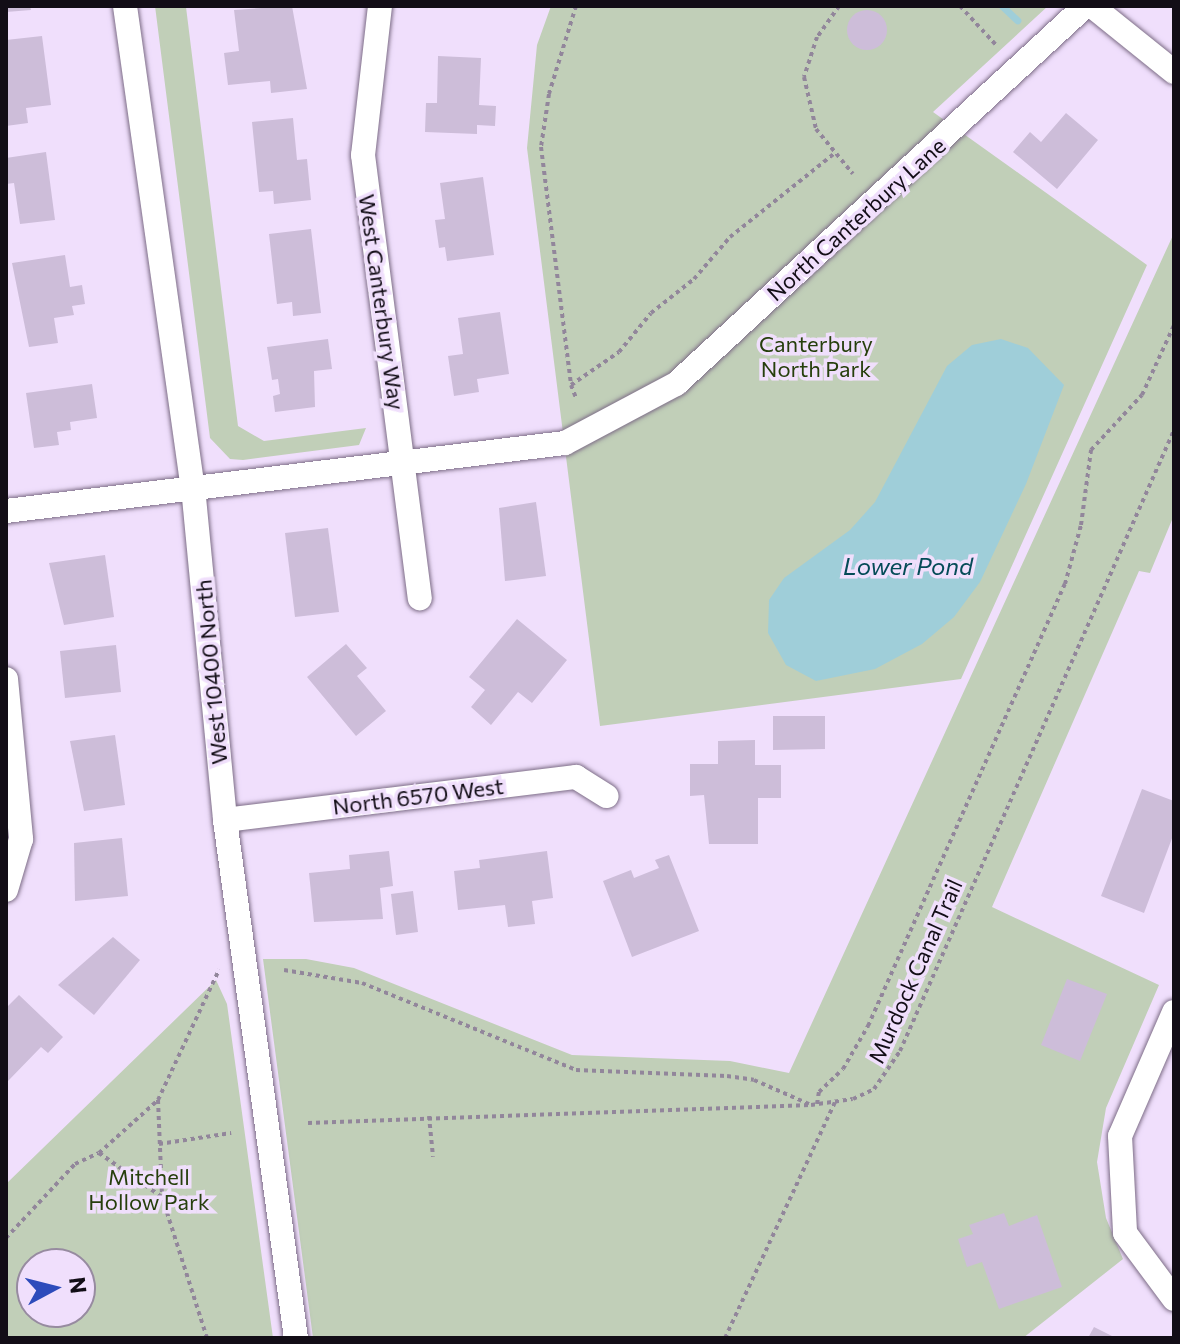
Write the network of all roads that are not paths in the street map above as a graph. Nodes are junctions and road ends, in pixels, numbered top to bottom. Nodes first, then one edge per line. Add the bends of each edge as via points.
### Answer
1 (125, 6) edge
2 (380, 6) edge
3 (1085, 6) edge
4 (1092, 6) edge
5 (1174, 72) edge
6 (404, 464) junction
7 (193, 487) junction
8 (6, 511) edge
9 (420, 598) dead end
10 (6, 679) edge
11 (606, 796) dead end
12 (225, 820) junction
13 (6, 890) edge
14 (1174, 1012) edge
15 (1174, 1299) edge
16 (296, 1338) edge

1 - 7 street, West 10400 North
2 - 6 street, West Canterbury Way via 363,155
3 - 6 street, North Canterbury Lane via 676,384 565,443
4 - 5 street
6 - 7 street, North Canterbury Lane
6 - 9 street, West Canterbury Way
7 - 8 street, North Canterbury Lane
7 - 12 street, West 10400 North
10 - 13 street via 21,839
11 - 12 street, North 6570 West via 576,777
12 - 16 street, West 10400 North
14 - 15 street via 1120,1136 1125,1233

